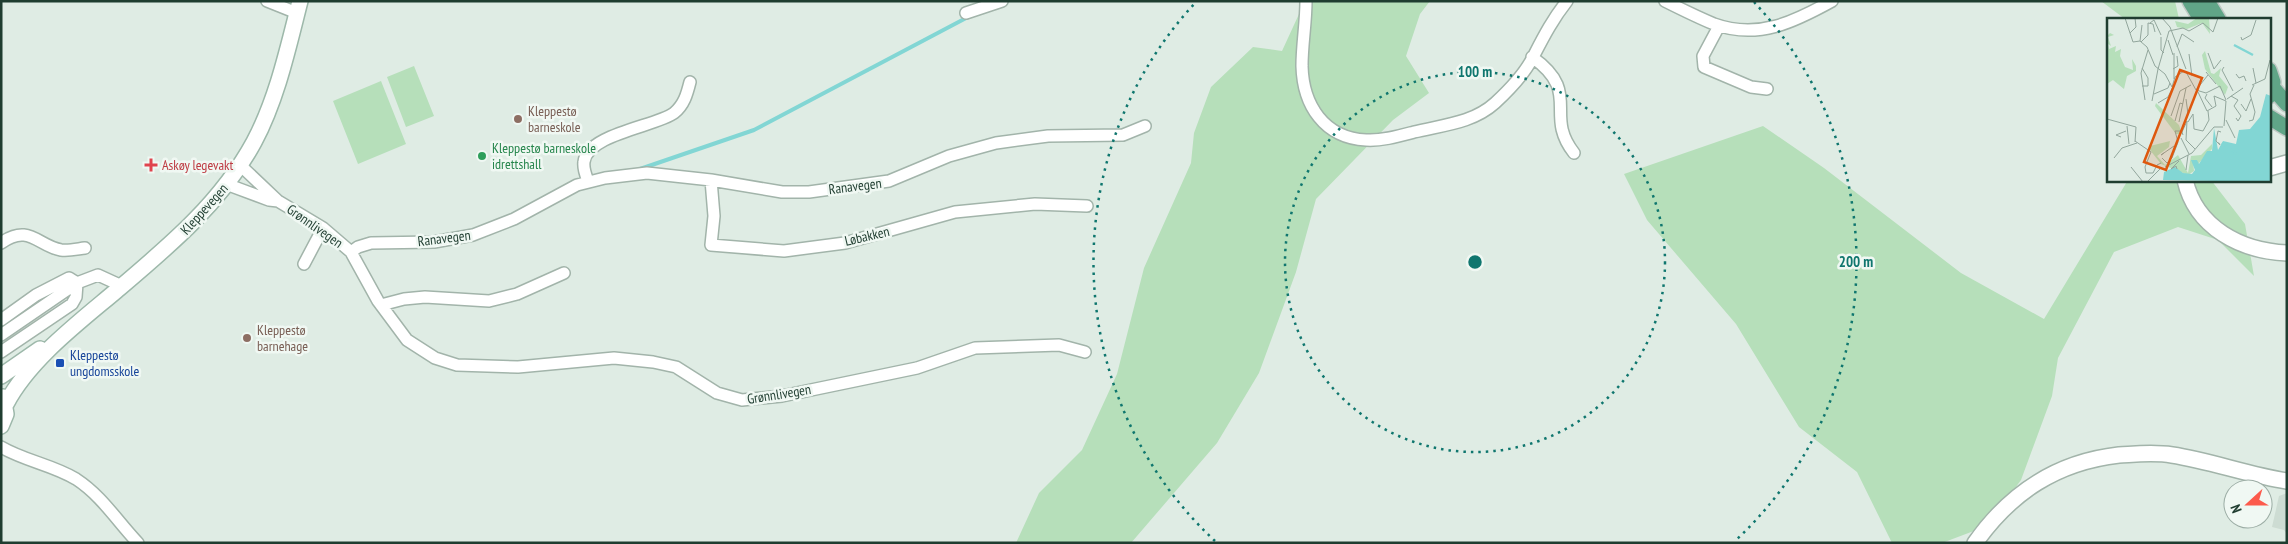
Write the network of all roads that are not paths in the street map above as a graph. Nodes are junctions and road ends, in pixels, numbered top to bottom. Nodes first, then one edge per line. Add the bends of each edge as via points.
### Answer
1 (267, 1) edge
2 (1002, 1) edge
3 (1306, 1) edge
4 (1567, 1) edge
5 (1665, 1) edge
6 (1832, 1) edge
7 (2190, 1) edge
8 (2207, 1) edge
9 (298, 7) edge
10 (966, 13) dead end
11 (2200, 18) edge
12 (2217, 18) edge
13 (1719, 26) junction
14 (1532, 57) junction
15 (690, 82) dead end
16 (1767, 89) dead end
17 (2271, 92) edge
18 (2287, 104) edge
19 (2270, 118) edge
20 (1145, 126) dead end
21 (2287, 128) edge
22 (1574, 153) dead end
23 (2287, 163) edge
24 (240, 165) junction
25 (2270, 168) edge
26 (711, 180) junction
27 (588, 181) junction
28 (2185, 181) edge
29 (226, 184) junction
30 (278, 201) junction
31 (1087, 206) dead end
32 (323, 228) junction
33 (1, 243) edge
34 (85, 248) dead end
35 (351, 252) junction
36 (2287, 253) edge
37 (304, 264) dead end
38 (564, 274) dead end
39 (77, 283) junction
40 (122, 286) junction
41 (381, 305) junction
42 (1, 320) edge
43 (1, 335) edge
44 (53, 344) junction
45 (1, 352) edge
46 (1085, 352) dead end
47 (1, 376) edge
48 (4, 399) edge
49 (1, 426) edge
50 (1, 447) edge
51 (2287, 482) edge
52 (138, 543) edge
53 (1975, 543) edge

1 - 9 street
2 - 10 street
3 - 14 street via 1302,67 1306,95 1315,114 1326,126 1358,140 1384,140 1474,116 1496,102
4 - 14 street via 1549,25
5 - 13 street
6 - 13 street via 1763,30
7 - 11 main road
8 - 12 main road
9 - 24 main road, Kleppevegen via 268,111
13 - 16 street via 1703,56 1704,67 1751,87
14 - 22 street via 1547,67 1557,82 1561,98 1562,136
15 - 27 street via 683,103 671,115 626,130 590,152 584,163
17 - 18 main road
19 - 21 main road
20 - 26 street, Ranavegen via 1123,134 1048,136 996,143 949,156 889,181 817,191 782,192
23 - 25 main road
24 - 29 main road, Kleppevegen
24 - 30 street, Grønnlivegen
26 - 27 street, Ranavegen via 647,173
26 - 31 street, Løbakken via 714,216 711,245 777,251 845,242 956,212 1035,204
27 - 35 street, Ranavegen via 514,219 473,235 434,242 371,243
28 - 36 main road via 2203,218 2228,238 2262,251
29 - 30 street, Grønnlivegen
29 - 40 main road, Kleppevegen via 185,232
30 - 32 street, Grønnlivegen
32 - 35 street, Grønnlivegen
32 - 37 street
33 - 34 street via 11,238 30,236 61,250
35 - 41 street, Grønnlivegen
38 - 41 street via 517,294 489,301 426,297
39 - 40 street via 98,275
39 - 42 street via 70,278 56,283
39 - 43 street
39 - 45 street via 72,304
40 - 44 main road, Kleppevegen
41 - 46 street, Grønnlivegen via 416,348 457,365 518,367 614,358 653,362 676,367 717,393 742,400 782,396 917,368 975,348 1059,345
44 - 47 main road, Kleppevegen
44 - 48 main road, Kleppevegen
48 - 49 main road, Kleppevegen via 6,414
50 - 52 street via 76,480 102,500
51 - 53 main road via 2173,455 2141,453 2096,459 2062,469 2026,488 2001,510

